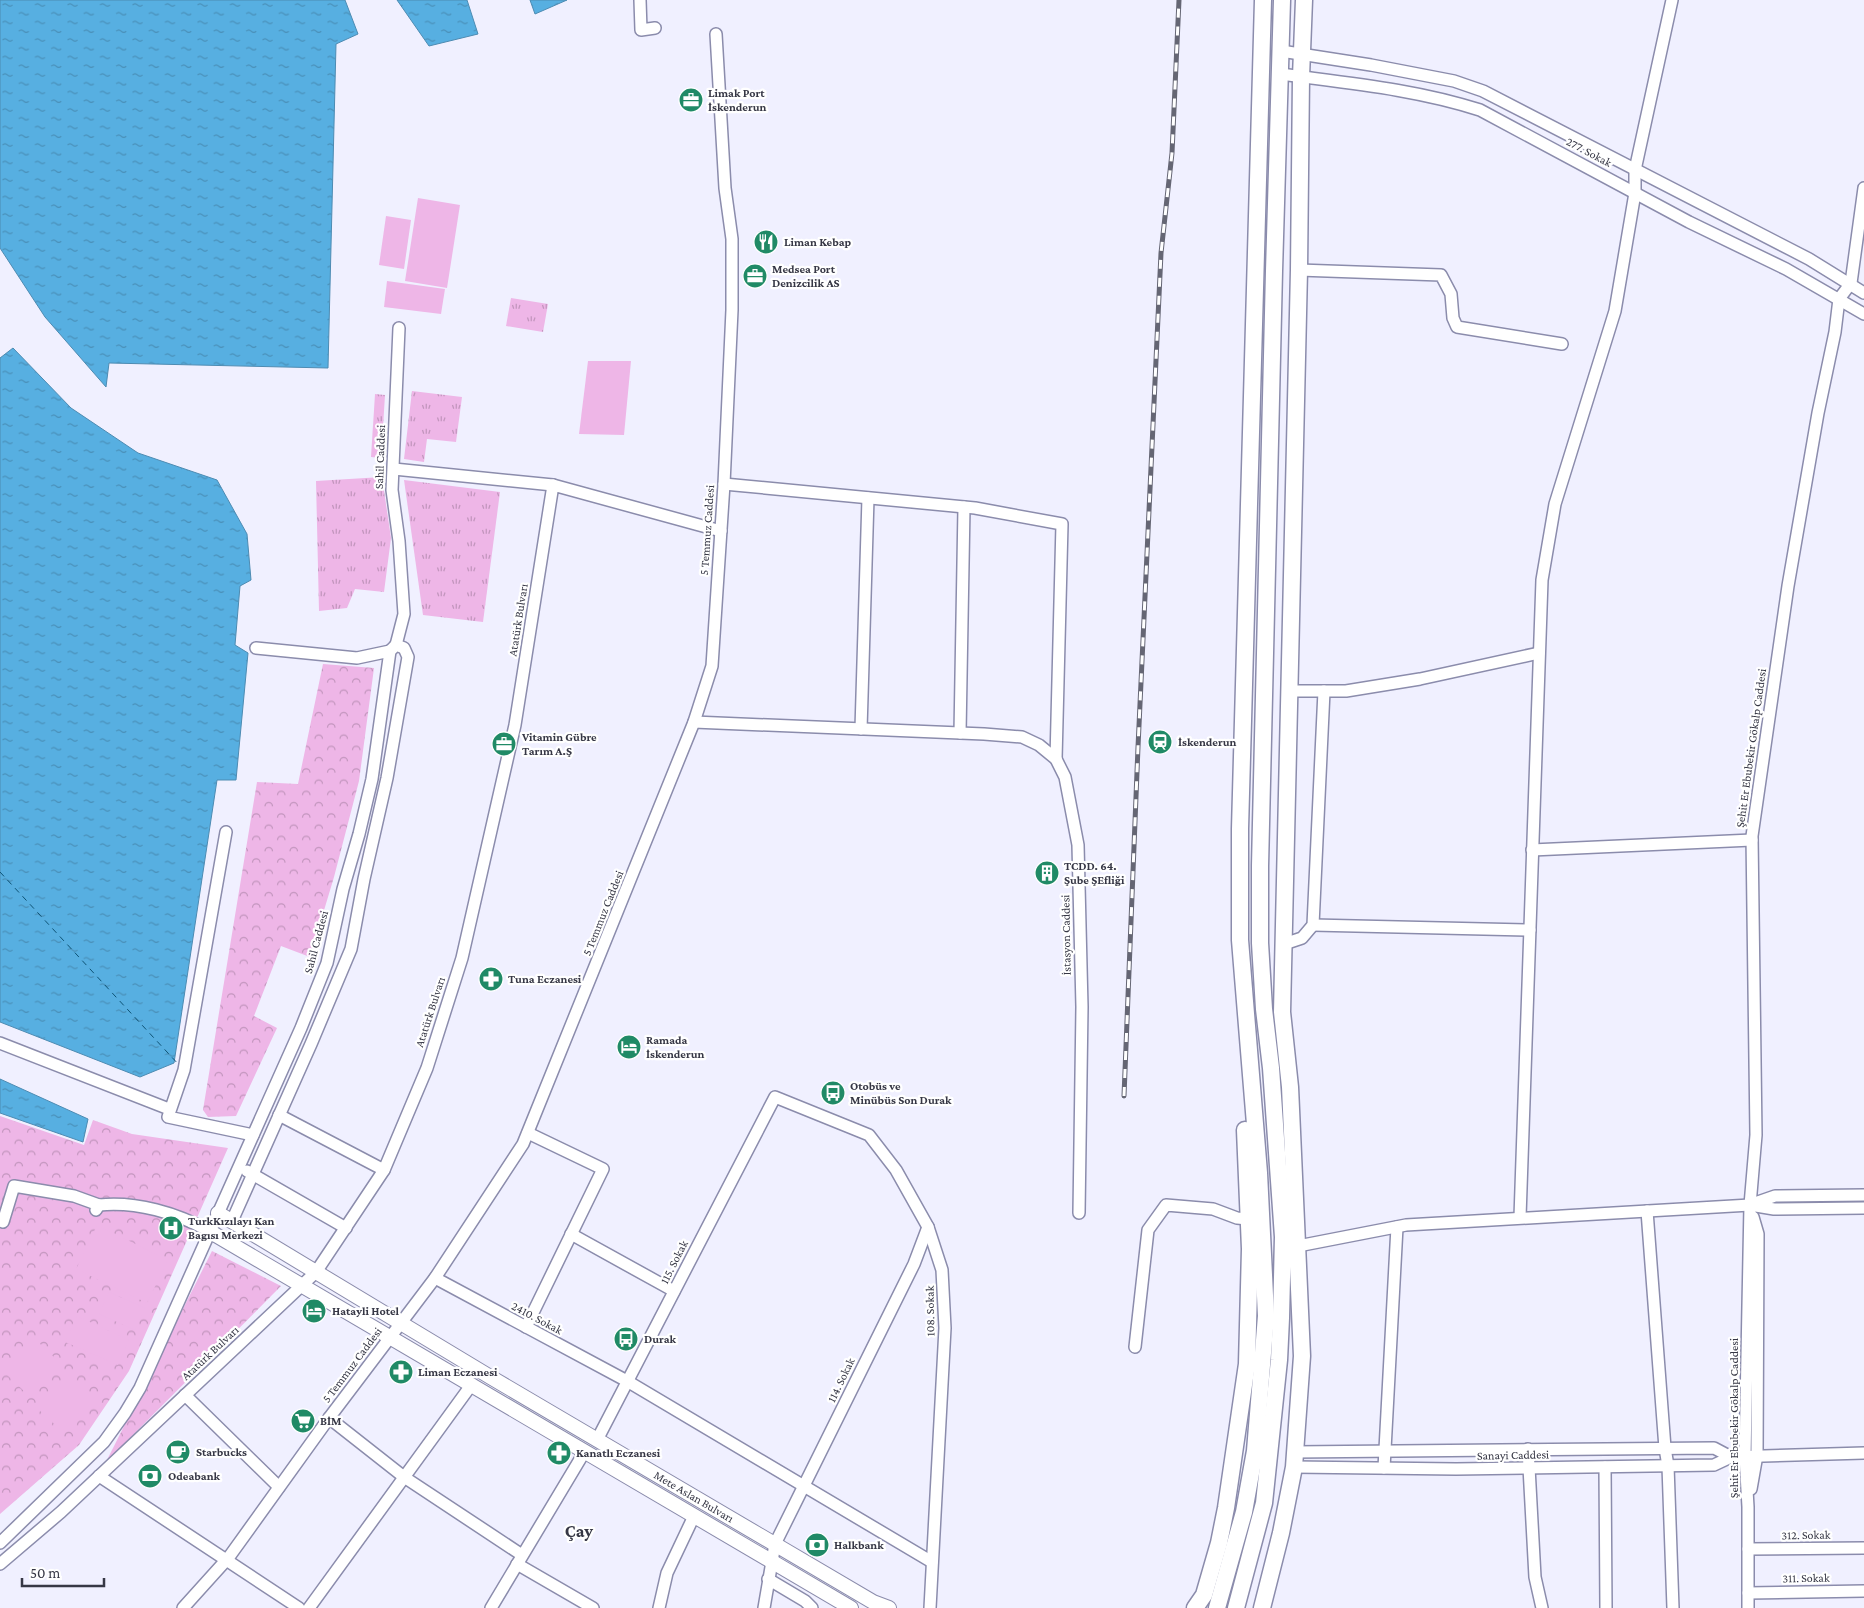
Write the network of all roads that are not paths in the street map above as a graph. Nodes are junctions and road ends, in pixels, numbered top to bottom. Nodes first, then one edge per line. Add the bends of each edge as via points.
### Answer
1 (640, 0) edge
2 (1263, 0) edge
3 (1282, 0) edge
4 (1304, 0) edge
5 (1672, 0) edge
6 (656, 28) dead end
7 (716, 34) dead end
8 (1281, 51) junction
9 (1302, 54) junction
10 (1280, 74) junction
11 (1301, 76) junction
12 (1635, 170) junction
13 (1864, 188) edge
14 (1636, 193) junction
15 (1299, 270) junction
16 (1851, 283) junction
17 (1864, 293) edge
18 (1839, 300) junction
19 (1864, 314) edge
20 (399, 328) dead end
21 (1562, 344) dead end
22 (394, 469) junction
23 (724, 484) junction
24 (553, 485) junction
25 (868, 498) junction
26 (964, 507) junction
27 (721, 531) junction
28 (256, 648) dead end
29 (393, 648) junction
30 (1539, 653) junction
31 (1289, 690) junction
32 (1324, 691) junction
33 (694, 722) junction
34 (861, 729) junction
35 (960, 733) junction
36 (1056, 759) junction
37 (226, 832) dead end
38 (1752, 840) junction
39 (1532, 850) junction
40 (1313, 924) junction
41 (1530, 930) junction
42 (1284, 944) junction
43 (1247, 1025) junction
44 (0, 1043) edge
45 (775, 1097) joint
46 (170, 1109) junction
47 (279, 1116) junction
48 (528, 1133) junction
49 (253, 1135) junction
50 (239, 1166) junction
51 (384, 1170) junction
52 (253, 1174) junction
53 (1864, 1195) edge
54 (1750, 1205) junction
55 (1864, 1208) edge
56 (1647, 1211) junction
57 (218, 1213) junction
58 (1079, 1213) dead end
59 (1520, 1217) junction
60 (1248, 1219) junction
61 (232, 1221) junction
62 (3, 1222) dead end
63 (1397, 1226) junction
64 (928, 1227) junction
65 (346, 1228) junction
66 (209, 1231) junction
67 (571, 1234) junction
68 (1298, 1246) junction
69 (316, 1272) junction
70 (435, 1278) junction
71 (301, 1286) junction
72 (674, 1291) junction
73 (401, 1323) junction
74 (526, 1327) junction
75 (390, 1337) junction
76 (1136, 1347) dead end
77 (627, 1381) junction
78 (472, 1384) junction
79 (185, 1395) junction
80 (330, 1418) junction
81 (596, 1440) junction
82 (1665, 1448) junction
83 (1528, 1449) junction
84 (584, 1450) junction
85 (1385, 1450) junction
86 (1864, 1453) edge
87 (1757, 1455) junction
88 (1731, 1456) junction
89 (1745, 1456) junction
90 (1294, 1460) junction
91 (1668, 1466) junction
92 (1605, 1467) junction
93 (1384, 1468) junction
94 (1529, 1468) junction
95 (99, 1476) junction
96 (404, 1477) junction
97 (279, 1487) junction
98 (803, 1487) junction
99 (1748, 1507) junction
100 (694, 1516) junction
101 (0, 1543) edge
102 (775, 1544) junction
103 (1864, 1548) edge
104 (1748, 1550) junction
105 (226, 1560) junction
106 (520, 1560) junction
107 (771, 1561) junction
108 (932, 1562) junction
109 (0, 1564) edge
110 (768, 1579) junction
111 (1864, 1591) edge
112 (1748, 1593) junction
113 (1197, 1604) edge
114 (183, 1608) edge
115 (300, 1608) edge
116 (309, 1608) edge
117 (491, 1608) edge
118 (592, 1608) edge
119 (659, 1608) edge
120 (764, 1608) edge
121 (812, 1608) edge
122 (851, 1608) edge
123 (889, 1608) edge
124 (930, 1608) edge
125 (1217, 1608) edge
126 (1236, 1608) edge
127 (1262, 1608) edge
128 (1542, 1608) edge
129 (1606, 1608) edge
130 (1673, 1608) edge
131 (1748, 1608) edge

1 - 6 street via 641,30
2 - 43 highway via 1240,829 1240,940
3 - 8 highway
4 - 9 highway
5 - 12 street
7 - 23 street, 5 Temmuz Caddesi via 725,188 732,239
8 - 9 street, 277. Sokak
8 - 10 highway
9 - 11 highway
9 - 12 street, 277. Sokak via 1454,82 1483,91
10 - 11 street, 277. Sokak
10 - 126 highway via 1260,943 1283,1237 1281,1318 1264,1503
11 - 14 street, 277. Sokak via 1407,91 1480,110
11 - 15 highway
12 - 14 street
12 - 16 street, 277. Sokak
13 - 16 street
14 - 18 street, 277. Sokak via 1786,269
14 - 30 street via 1616,311 1555,504 1542,580
15 - 21 street via 1441,275 1451,294 1457,327
15 - 31 highway
16 - 17 street, 277. Sokak
16 - 18 street
18 - 19 street, 277. Sokak
18 - 38 street, Şehit Er Ebubekir Gökalp Caddesi via 1788,586
20 - 22 street, Sahil Caddesi
22 - 24 street
22 - 29 street, Sahil Caddesi via 392,490 404,614
23 - 25 street
23 - 27 street, 5 Temmuz Caddesi
24 - 27 street
24 - 51 street, Atatürk Bulvarı via 516,725 462,958 427,1068
25 - 26 street
25 - 34 street
26 - 35 street
26 - 36 street via 1062,524
27 - 33 street, 5 Temmuz Caddesi via 712,666
28 - 29 street via 357,658
29 - 47 street via 404,648 408,657 388,778 351,949
29 - 49 street, Sahil Caddesi via 372,779 327,963
30 - 32 street via 1420,679 1346,691
30 - 39 street
31 - 32 street
31 - 42 highway
32 - 40 street
33 - 34 street, İstasyon Caddesi
33 - 48 street, 5 Temmuz Caddesi
34 - 35 street, İstasyon Caddesi
35 - 36 street, İstasyon Caddesi via 1022,737 1039,745
36 - 58 street, İstasyon Caddesi via 1065,777 1078,845 1082,1007
37 - 46 street via 184,1070
38 - 39 street
38 - 54 street, Şehit Er Ebubekir Gökalp Caddesi via 1756,1135
39 - 41 street
40 - 41 street
40 - 42 street via 1302,938
41 - 59 street
42 - 68 highway via 1282,1012 1290,1087
43 - 60 highway via 1244,1109
43 - 125 highway via 1266,1316 1254,1451 1244,1512
44 - 46 street
45 - 64 street, 108. Sokak via 868,1135 896,1170
45 - 72 street, 115. Sokak
46 - 49 street via 168,1117
47 - 51 street
47 - 52 street
48 - 67 street via 604,1169
48 - 70 street, 5 Temmuz Caddesi
49 - 50 street, Sahil Caddesi
50 - 52 street
50 - 57 street, Sahil Caddesi
51 - 65 street, Atatürk Bulvarı
52 - 61 street
52 - 65 street
53 - 54 street via 1775,1196
54 - 55 street via 1774,1209
54 - 56 street
54 - 87 street, Şehit Er Ebubekir Gökalp Caddesi via 1758,1234
54 - 89 street, Şehit Er Ebubekir Gökalp Caddesi
56 - 59 street
56 - 82 street
57 - 61 main road, Mete Aslan Bulvarı
57 - 66 street, Sahil Caddesi
59 - 63 street
60 - 76 street via 1212,1209 1166,1205 1148,1230
60 - 113 highway via 1246,1364 1219,1543
61 - 69 main road, Mete Aslan Bulvarı
62 - 66 street via 14,1186 74,1196 97,1207 118,1203 162,1212
63 - 68 street
63 - 85 street
64 - 98 street, 114. Sokak via 914,1264
64 - 108 street, 108. Sokak via 942,1270 945,1328
65 - 69 street, Atatürk Bulvarı
66 - 71 main road, Mete Aslan Bulvarı
66 - 101 street via 140,1388 125,1413 104,1442
67 - 72 street
67 - 74 street
68 - 90 highway via 1302,1356
69 - 71 street, Atatürk Bulvarı
69 - 73 main road, Mete Aslan Bulvarı
70 - 73 street, 5 Temmuz Caddesi
70 - 74 street, 2410. Sokak
71 - 75 main road, Mete Aslan Bulvarı
71 - 79 street, Atatürk Bulvarı
72 - 77 street, 115. Sokak
73 - 75 street, 5 Temmuz Caddesi
73 - 81 main road, Mete Aslan Bulvarı
74 - 77 street, 2410. Sokak
75 - 78 main road, Mete Aslan Bulvarı
75 - 80 street, 5 Temmuz Caddesi
77 - 81 street, 115. Sokak
77 - 98 street, 2410. Sokak
78 - 84 main road, Mete Aslan Bulvarı
78 - 96 street
79 - 95 street, Atatürk Bulvarı
79 - 97 street
80 - 96 street
80 - 97 street, 5 Temmuz Caddesi
81 - 102 main road, Mete Aslan Bulvarı
82 - 83 street, Sanayi Caddesi
82 - 88 street, Sanayi Caddesi via 1714,1448
82 - 91 street
83 - 85 street, Sanayi Caddesi
83 - 94 street
84 - 100 main road, Mete Aslan Bulvarı
84 - 106 street
85 - 90 street, Sanayi Caddesi
85 - 93 street
86 - 87 street, Sanayi Caddesi
87 - 89 street, Sanayi Caddesi
87 - 99 street, Şehit Er Ebubekir Gökalp Caddesi
88 - 89 street, Sanayi Caddesi
88 - 91 street, Sanayi Caddesi via 1714,1465
89 - 99 street, Şehit Er Ebubekir Gökalp Caddesi
90 - 93 street, Sanayi Caddesi
90 - 127 highway via 1281,1533
91 - 92 street, Sanayi Caddesi
91 - 130 street
92 - 94 street, Sanayi Caddesi
92 - 129 street
93 - 94 street, Sanayi Caddesi
94 - 128 street via 1535,1577
95 - 105 street
95 - 109 street, Atatürk Bulvarı
96 - 106 street
96 - 116 street
97 - 105 street, 5 Temmuz Caddesi
98 - 102 street, 114. Sokak
98 - 108 street, 2410. Sokak
99 - 104 street
100 - 107 main road, Mete Aslan Bulvarı
100 - 119 street via 667,1573
102 - 107 street, 114. Sokak
102 - 123 main road, Mete Aslan Bulvarı via 873,1602
103 - 104 street, 312. Sokak
104 - 112 street
105 - 114 street, 5 Temmuz Caddesi
105 - 115 street
106 - 117 street
106 - 118 street
107 - 110 street, 114. Sokak
107 - 122 main road, Mete Aslan Bulvarı
108 - 124 street, 108. Sokak
110 - 120 street, 114. Sokak
110 - 121 street
111 - 112 street, 311. Sokak
112 - 131 street

